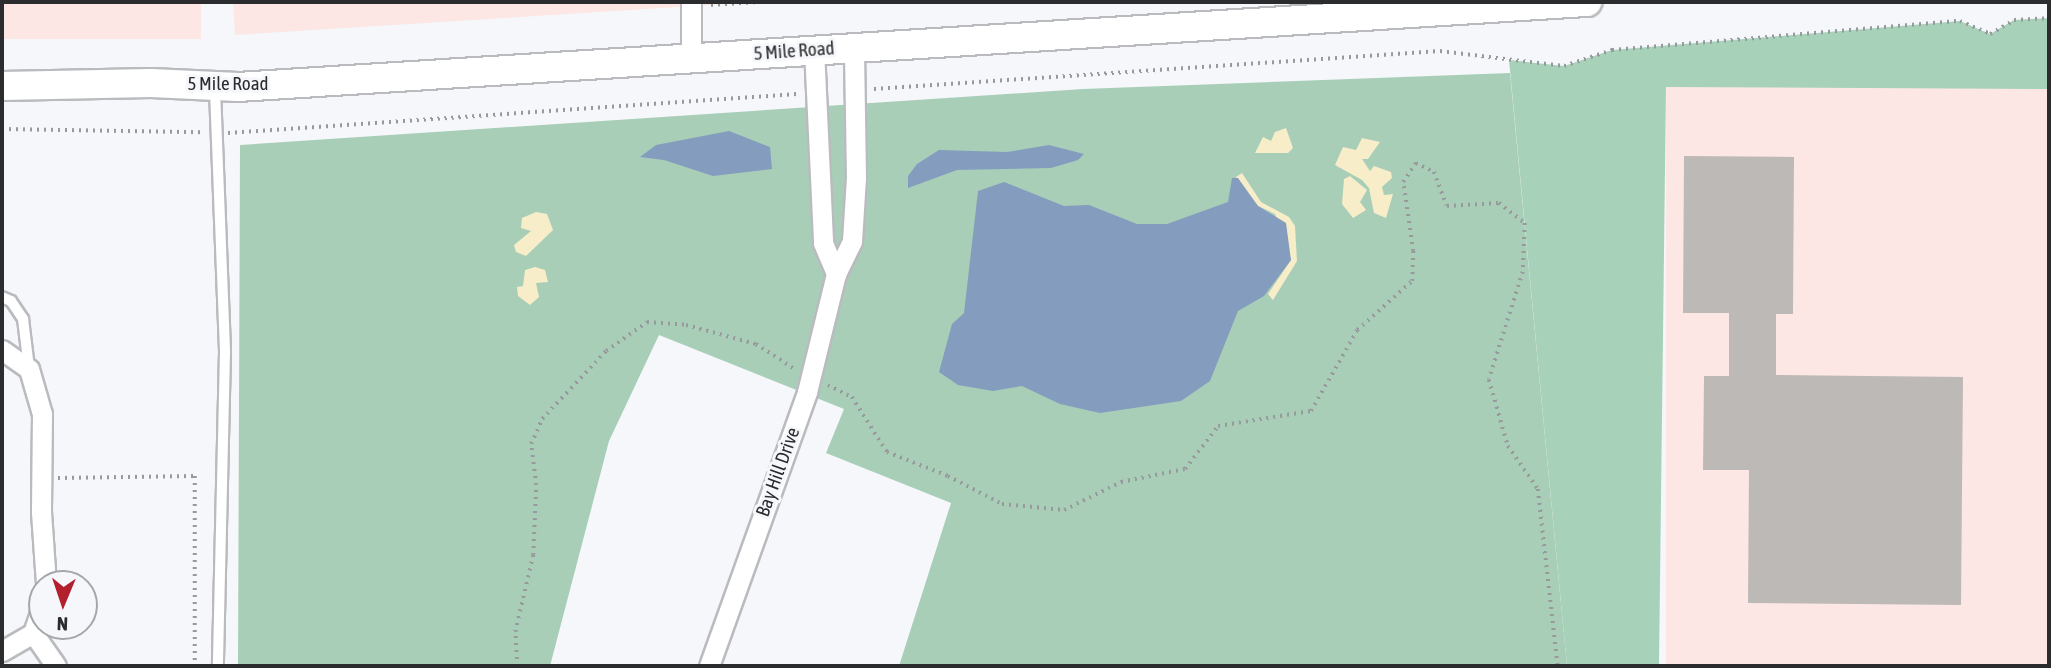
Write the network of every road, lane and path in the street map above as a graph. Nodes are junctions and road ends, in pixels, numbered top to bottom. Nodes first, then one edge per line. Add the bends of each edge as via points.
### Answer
1 (758, 2) edge
2 (1587, 2) edge
3 (691, 4) edge
4 (1461, 6) edge
5 (2049, 18) edge
6 (854, 47) junction
7 (814, 50) junction
8 (691, 58) junction
9 (215, 85) junction
10 (2, 86) edge
11 (855, 90) junction
12 (816, 93) junction
13 (2, 129) edge
14 (216, 132) junction
15 (836, 274) junction
16 (2, 297) edge
17 (2, 350) edge
18 (29, 369) junction
19 (811, 377) junction
20 (41, 479) junction
21 (45, 570) edge
22 (28, 637) edge
23 (37, 640) edge
24 (2, 651) edge
25 (56, 666) edge
26 (195, 666) edge
27 (218, 666) edge
28 (517, 666) edge
29 (709, 666) edge
30 (1558, 666) edge

1 - 3 path
2 - 4 street, 5 Mile Road
3 - 8 street
4 - 6 street, 5 Mile Road
5 - 11 path via 2014,20 1990,34 1960,21 1612,50 1564,66 1440,51
6 - 7 street, 5 Mile Road
6 - 11 street, Bay Hill Drive
7 - 8 street, 5 Mile Road
7 - 12 street
8 - 9 street, 5 Mile Road
9 - 10 street, 5 Mile Road
9 - 14 lane
11 - 15 street, Bay Hill Drive via 852,241
12 - 14 path
12 - 15 street via 823,243
13 - 14 path
14 - 27 lane via 225,352
15 - 19 street, Bay Hill Drive
16 - 18 lane via 11,301 23,320
17 - 18 street
18 - 20 street via 42,414
19 - 28 path via 757,344 686,325 647,322 606,351 542,419 531,444 536,485 533,555 515,632
19 - 29 street, Bay Hill Drive
19 - 30 path via 852,397 887,453 948,476 1002,504 1064,510 1121,482 1185,469 1218,426 1311,411 1357,330 1412,281 1413,251 1403,182 1416,163 1434,172 1447,206 1499,203 1525,223 1523,272 1489,380 1508,446 1538,489
20 - 21 street
20 - 26 path via 195,476
22 - 24 street
23 - 25 street

